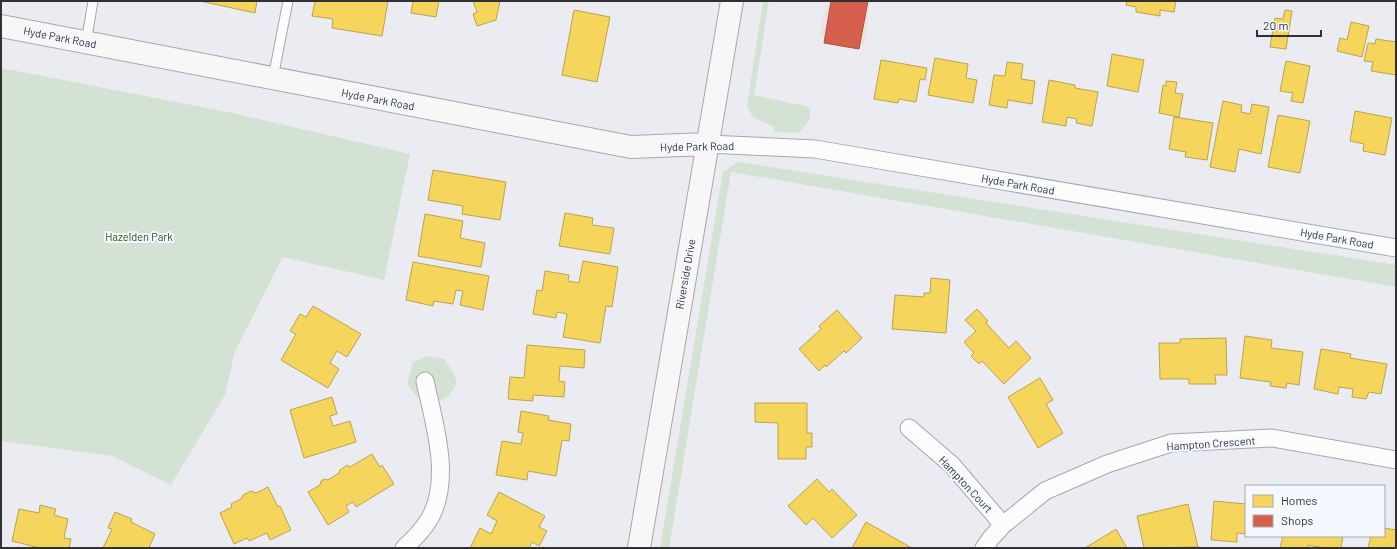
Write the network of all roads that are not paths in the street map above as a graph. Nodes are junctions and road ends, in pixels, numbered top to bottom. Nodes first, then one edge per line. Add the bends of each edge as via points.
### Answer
1 (93, 1) edge
2 (288, 1) edge
3 (732, 1) edge
4 (1, 26) edge
5 (86, 43) junction
6 (273, 78) junction
7 (708, 144) junction
8 (1396, 248) edge
9 (425, 381) dead end
10 (909, 428) dead end
11 (1396, 460) edge
12 (1003, 525) junction
13 (404, 548) edge
14 (639, 548) edge
15 (984, 548) edge

1 - 5 lane
2 - 6 lane
3 - 7 main road, Riverside Drive
4 - 5 main road, Hyde Park Road
5 - 6 main road, Hyde Park Road
6 - 7 main road, Hyde Park Road via 631,148
7 - 8 street, Hyde Park Road via 815,149
7 - 14 main road, Riverside Drive
9 - 13 street via 441,461 438,498 430,518 420,533
10 - 12 street, Hampton Court via 952,465
11 - 12 street, Hampton Crescent via 1272,438 1171,443 1107,464 1045,491
12 - 15 street, Hampton Crescent

